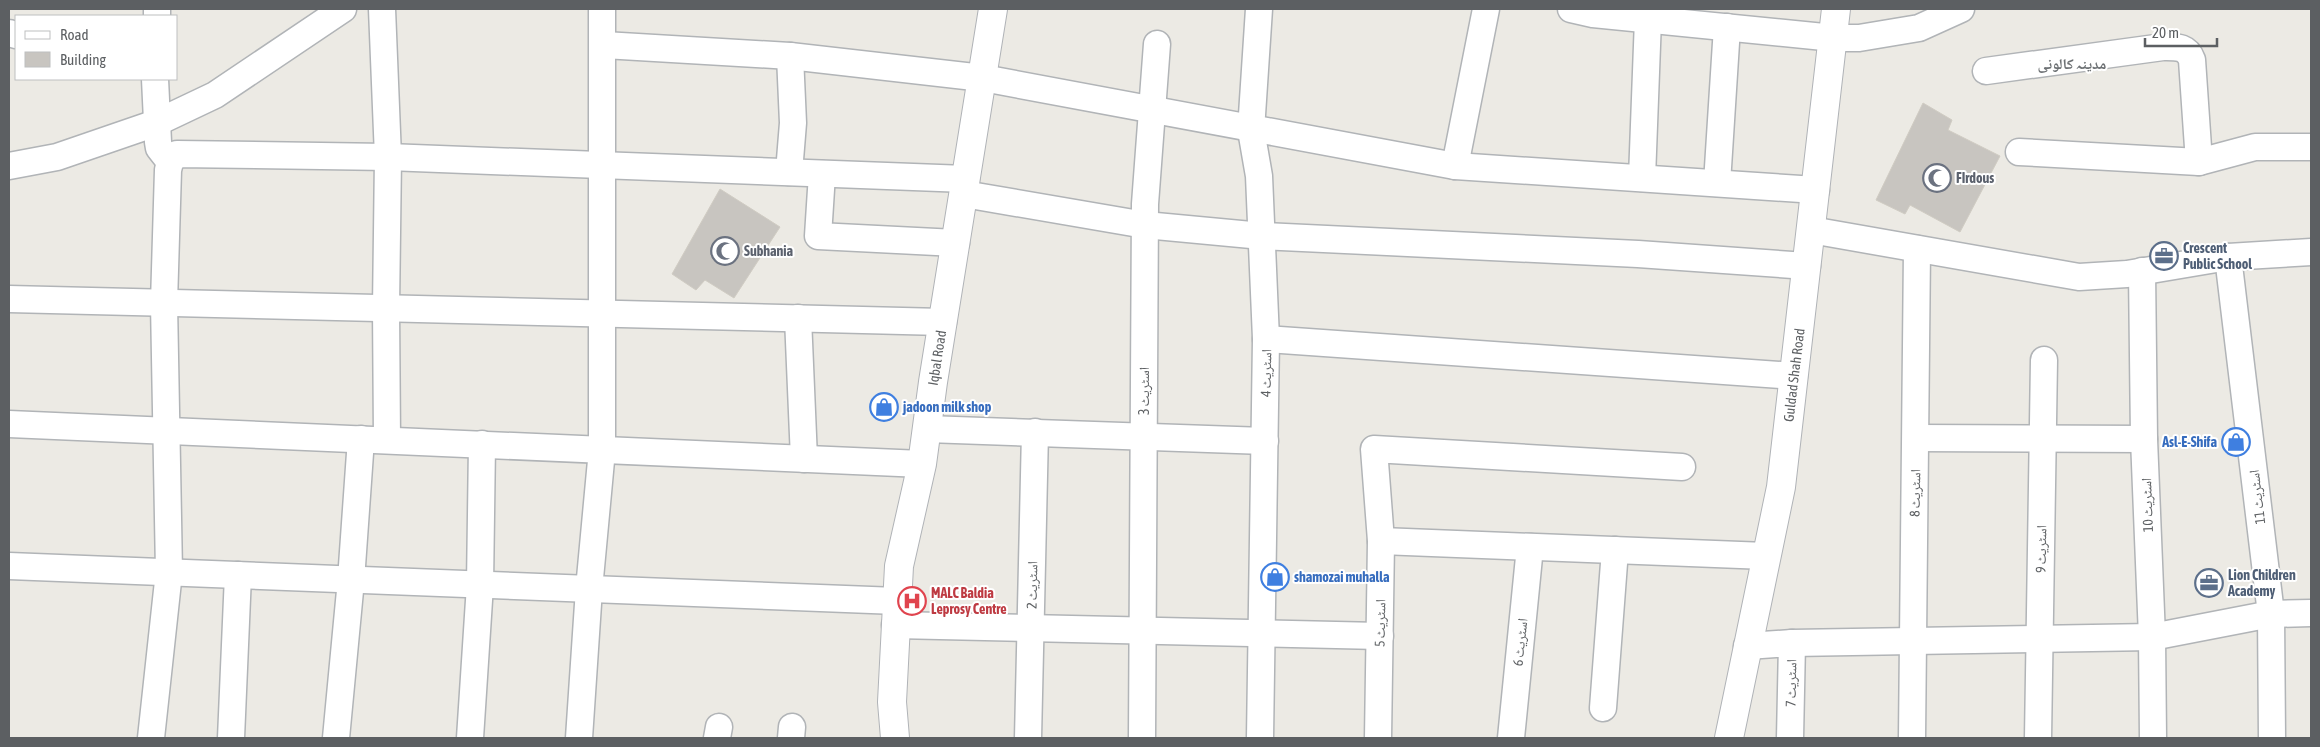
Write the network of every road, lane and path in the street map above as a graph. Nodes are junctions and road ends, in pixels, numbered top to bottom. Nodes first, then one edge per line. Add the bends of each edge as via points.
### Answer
1 (343, 9) edge
2 (382, 9) edge
3 (602, 9) edge
4 (993, 9) edge
5 (1259, 9) edge
6 (1486, 9) edge
7 (1571, 9) edge
8 (1836, 9) edge
9 (1961, 9) edge
10 (1648, 19) junction
11 (1727, 27) junction
12 (1834, 38) junction
13 (1157, 44) dead end
14 (604, 45) junction
15 (790, 56) junction
16 (1986, 71) dead end
17 (982, 78) junction
18 (156, 80) edge
19 (1152, 110) junction
20 (156, 123) junction
21 (1251, 130) junction
22 (2311, 147) edge
23 (2019, 152) dead end
24 (388, 157) junction
25 (170, 162) junction
26 (2199, 162) junction
27 (603, 164) junction
28 (9, 166) edge
29 (1456, 166) junction
30 (789, 172) junction
31 (822, 174) junction
32 (1642, 178) junction
33 (1717, 183) junction
34 (965, 187) junction
35 (1816, 190) junction
36 (1145, 225) junction
37 (1812, 230) junction
38 (1262, 236) junction
39 (956, 243) junction
40 (1918, 249) junction
41 (2311, 252) edge
42 (2228, 257) junction
43 (1807, 266) junction
44 (2142, 271) junction
45 (9, 299) edge
46 (164, 303) junction
47 (386, 308) junction
48 (602, 314) junction
49 (798, 318) junction
50 (943, 322) junction
51 (1266, 339) junction
52 (2044, 360) dead end
53 (1794, 376) junction
54 (9, 424) edge
55 (927, 429) junction
56 (168, 430) junction
57 (1035, 432) junction
58 (1144, 436) junction
59 (1916, 438) junction
60 (2043, 438) junction
61 (361, 439) junction
62 (2144, 439) junction
63 (387, 440) junction
64 (1265, 441) junction
65 (482, 444) junction
66 (602, 450) junction
67 (804, 459) junction
68 (922, 464) junction
69 (1682, 467) dead end
70 (1381, 541) junction
71 (1530, 547) junction
72 (1615, 550) junction
73 (1766, 556) junction
74 (9, 566) edge
75 (170, 572) junction
76 (238, 575) junction
77 (351, 580) junction
78 (480, 585) junction
79 (589, 589) junction
80 (896, 613) junction
81 (2311, 613) edge
82 (2271, 614) junction
83 (1031, 628) junction
84 (1143, 631) junction
85 (1261, 633) junction
86 (1380, 636) junction
87 (2152, 637) junction
88 (2040, 640) junction
89 (1914, 642) junction
90 (1792, 643) junction
91 (1747, 646) junction
92 (1603, 708) dead end
93 (151, 738) edge
94 (232, 738) edge
95 (336, 738) edge
96 (470, 738) edge
97 (579, 738) edge
98 (895, 738) edge
99 (1028, 738) edge
100 (1142, 738) edge
101 (1260, 738) edge
102 (1378, 738) edge
103 (1511, 738) edge
104 (1729, 738) edge
105 (1790, 738) edge
106 (1912, 738) edge
107 (2038, 738) edge
108 (2153, 738) edge
109 (2272, 738) edge

1 - 20 street via 215,95
2 - 24 street
3 - 14 street
4 - 17 street, Iqbal Road
5 - 21 street, اسٹریٹ 4
6 - 29 street
7 - 10 street
8 - 12 street, Guldad Shah Road
9 - 12 street via 1919,28 1860,38
10 - 11 street
10 - 32 street
11 - 12 street
11 - 33 street
12 - 35 street, Guldad Shah Road
13 - 19 street, اسٹریٹ 3
14 - 15 street
14 - 27 street
15 - 17 street
15 - 30 street via 793,123
16 - 26 street via 2182,47 2190,52 2192,60
17 - 19 street
17 - 34 street, Iqbal Road
18 - 20 street
19 - 21 street
19 - 36 street, اسٹریٹ 3
20 - 25 street via 159,148
20 - 28 street via 57,157
21 - 29 street
21 - 38 street, اسٹریٹ 4 via 1259,176
22 - 26 street via 2255,147
23 - 26 street
24 - 25 street via 177,154
24 - 27 street
24 - 47 street
25 - 46 street
27 - 30 street
27 - 48 street
29 - 32 street
30 - 31 street
31 - 34 street
31 - 39 street via 818,236
32 - 33 street
33 - 35 street
34 - 36 street
34 - 39 street, Iqbal Road
35 - 37 street, Guldad Shah Road
36 - 38 street
36 - 58 street, اسٹریٹ 3
37 - 40 street
37 - 43 street, Guldad Shah Road
38 - 43 street via 1638,254
38 - 51 street, اسٹریٹ 4
39 - 50 street, Iqbal Road
40 - 44 street via 2079,277
40 - 59 street, اسٹریٹ 8
41 - 42 street
42 - 44 street
42 - 82 street, اسٹریٹ 11
43 - 53 street, Guldad Shah Road
44 - 62 street, اسٹریٹ 10
45 - 46 street
46 - 47 street
46 - 56 street
47 - 48 street
47 - 63 street
48 - 49 street
48 - 66 street
49 - 50 street
49 - 67 street
50 - 55 street, Iqbal Road
51 - 53 street
51 - 64 street, اسٹریٹ 4
52 - 60 street, اسٹریٹ 9
53 - 73 street, Guldad Shah Road via 1781,487
54 - 56 street
55 - 57 street
55 - 68 street, Iqbal Road
56 - 61 street
56 - 75 street
57 - 58 street
57 - 83 street, اسٹریٹ 2
58 - 64 street
58 - 84 street, اسٹریٹ 3
59 - 60 street
59 - 89 street, اسٹریٹ 8
60 - 62 street
60 - 88 street, اسٹریٹ 9
61 - 63 street
61 - 77 street
62 - 87 street, اسٹریٹ 10
63 - 65 street
64 - 85 street, اسٹریٹ 4
65 - 66 street
65 - 78 street
66 - 67 street
66 - 79 street
67 - 68 street
68 - 80 street, Iqbal Road via 898,566
69 - 70 street, اسٹریٹ 5 via 1374,448
70 - 71 street
70 - 86 street, اسٹریٹ 5
71 - 72 street
71 - 103 street, اسٹریٹ 6
72 - 73 street
72 - 92 street
73 - 91 street, Guldad Shah Road
74 - 75 street
75 - 76 street
75 - 93 street
76 - 77 street
76 - 94 street
77 - 78 street
77 - 95 street
78 - 79 street
78 - 96 street
79 - 80 street
79 - 97 street
80 - 83 street
80 - 98 street, Iqbal Road via 892,702
81 - 82 street
82 - 87 street
82 - 109 street, اسٹریٹ 11
83 - 84 street
83 - 99 street, اسٹریٹ 2
84 - 85 street
84 - 100 street, اسٹریٹ 3
85 - 86 street
85 - 101 street, اسٹریٹ 4
86 - 102 street, اسٹریٹ 5
87 - 88 street
87 - 108 street, اسٹریٹ 10
88 - 89 street
88 - 107 street, اسٹریٹ 9
89 - 90 street
89 - 106 street, اسٹریٹ 8
90 - 91 street, اسٹریٹ 7
90 - 105 street, اسٹریٹ 7
91 - 104 street, Guldad Shah Road

